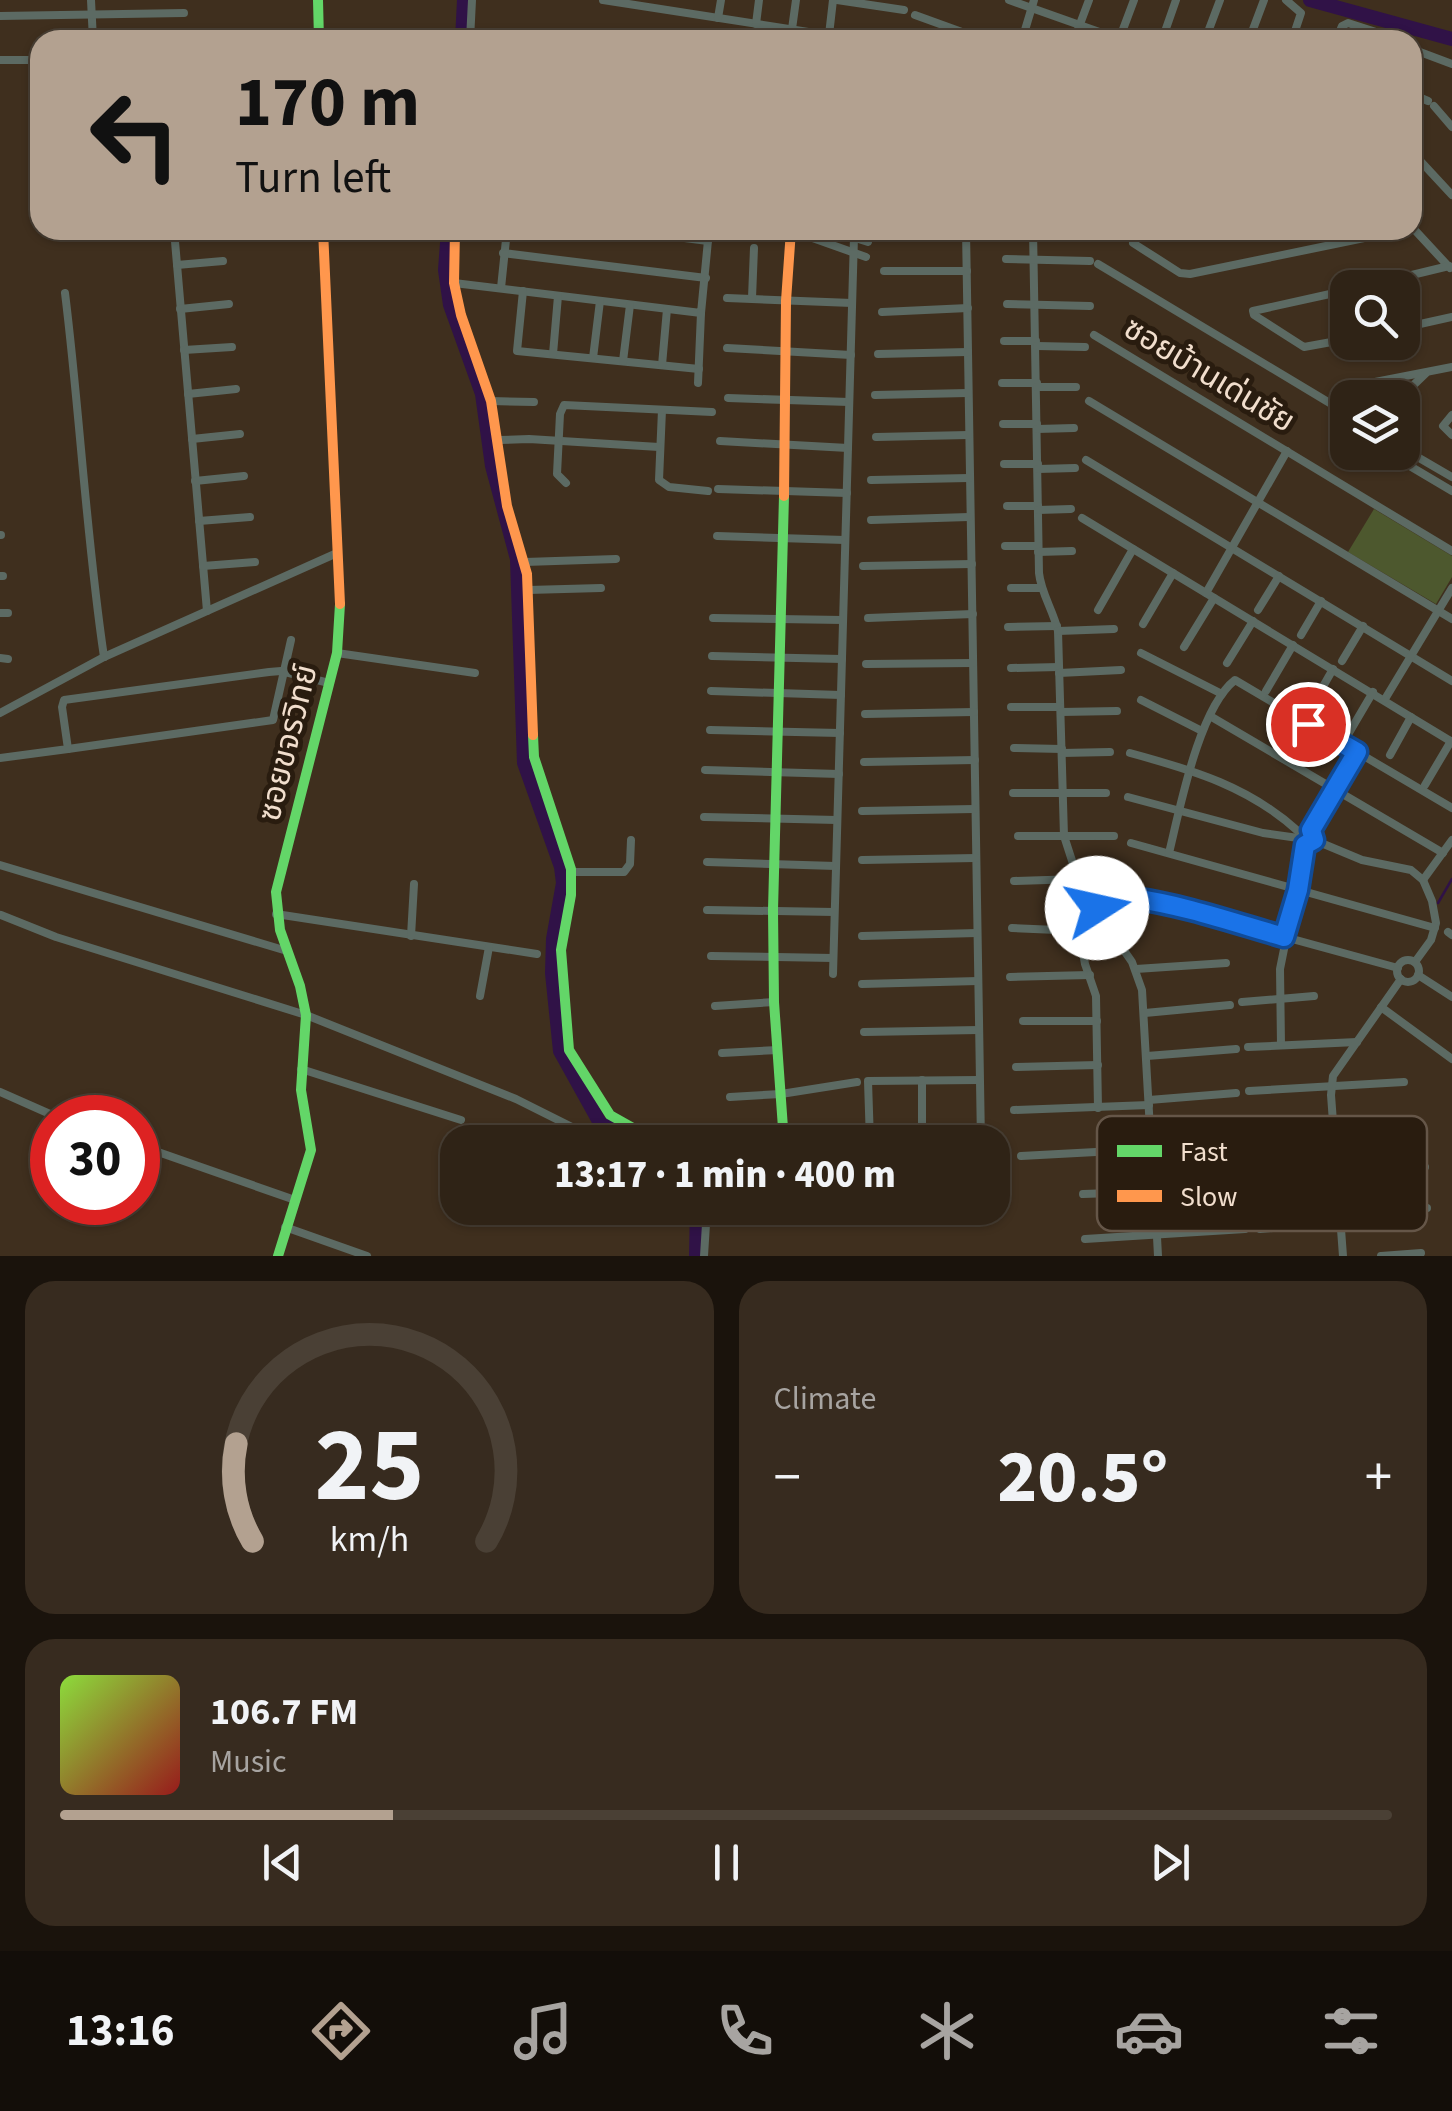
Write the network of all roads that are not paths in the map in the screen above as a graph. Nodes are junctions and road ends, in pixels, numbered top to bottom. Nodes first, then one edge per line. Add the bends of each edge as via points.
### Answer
1 (91, 0) edge
2 (318, 0) edge
3 (472, 0) edge
4 (603, 0) edge
5 (694, 0) edge
6 (721, 0) edge
7 (759, 0) edge
8 (796, 0) edge
9 (835, 0) edge
10 (1009, 0) edge
11 (1088, 0) edge
12 (1134, 0) edge
13 (1176, 0) edge
14 (1220, 0) edge
15 (1264, 0) edge
16 (1286, 0) edge
17 (622, 2) edge
18 (1032, 4) edge
19 (662, 5) edge
20 (904, 10) dead end
21 (184, 14) dead end
22 (692, 14) junction
23 (915, 15) dead end
24 (0, 16) edge
25 (90, 17) junction
26 (718, 18) junction
27 (756, 24) junction
28 (1080, 25) junction
29 (92, 30) edge
30 (319, 30) edge
31 (470, 30) edge
32 (792, 30) joint
33 (830, 30) edge
34 (956, 30) edge
35 (1025, 30) edge
36 (1078, 30) edge
37 (1093, 30) edge
38 (1124, 30) edge
39 (1166, 30) edge
40 (1210, 30) edge
41 (1253, 30) edge
42 (1295, 30) edge
43 (1340, 30) edge
44 (1370, 30) edge
45 (1422, 53) edge
46 (0, 60) edge
47 (30, 60) edge
48 (1452, 64) edge
49 (1422, 99) edge
50 (1452, 126) edge
51 (1422, 163) edge
52 (1452, 195) edge
53 (1422, 238) edge
54 (175, 240) edge
55 (323, 240) edge
56 (455, 240) edge
57 (505, 240) edge
58 (694, 240) edge
59 (790, 240) edge
60 (820, 240) edge
61 (854, 240) edge
62 (862, 240) edge
63 (966, 240) edge
64 (1033, 240) edge
65 (1134, 240) edge
66 (1355, 240) edge
67 (708, 242) joint
68 (868, 242) dead end
69 (754, 248) dead end
70 (503, 252) junction
71 (854, 252) junction
72 (866, 258) dead end
73 (1006, 259) dead end
74 (1034, 260) junction
75 (223, 261) dead end
76 (177, 265) junction
77 (1450, 268) edge
78 (884, 271) dead end
79 (967, 271) junction
80 (1420, 275) edge
81 (706, 278) junction
82 (454, 283) junction
83 (501, 288) junction
84 (523, 291) junction
85 (65, 293) dead end
86 (1330, 294) edge
87 (558, 296) junction
88 (727, 298) dead end
89 (752, 298) junction
90 (786, 300) junction
91 (600, 301) junction
92 (852, 303) junction
93 (229, 304) dead end
94 (630, 304) junction
95 (1007, 304) dead end
96 (1035, 304) junction
97 (1090, 306) dead end
98 (968, 308) junction
99 (180, 309) junction
100 (668, 309) junction
101 (882, 312) dead end
102 (702, 313) junction
103 (1452, 317) edge
104 (1420, 324) edge
105 (1094, 336) dead end
106 (1004, 340) dead end
107 (1036, 343) junction
108 (1330, 343) edge
109 (232, 346) dead end
110 (1085, 347) dead end
111 (728, 348) dead end
112 (184, 350) junction
113 (968, 352) junction
114 (788, 353) junction
115 (552, 354) junction
116 (851, 354) junction
117 (878, 354) dead end
118 (593, 358) junction
119 (623, 361) junction
120 (662, 365) junction
121 (1452, 367) edge
122 (699, 368) junction
123 (1427, 372) junction
124 (1386, 380) edge
125 (1419, 380) edge
126 (1002, 382) dead end
127 (698, 383) dead end
128 (1037, 385) junction
129 (1076, 387) dead end
130 (236, 389) dead end
131 (968, 393) junction
132 (188, 394) junction
133 (875, 395) dead end
134 (728, 398) dead end
135 (786, 400) junction
136 (491, 401) junction
137 (534, 402) dead end
138 (850, 402) junction
139 (1089, 402) dead end
140 (1330, 403) edge
141 (662, 410) junction
142 (712, 412) dead end
143 (1452, 415) edge
144 (1003, 424) dead end
145 (1037, 427) junction
146 (1074, 428) dead end
147 (240, 434) dead end
148 (1452, 434) edge
149 (968, 435) junction
150 (876, 437) dead end
151 (192, 439) junction
152 (499, 440) junction
153 (558, 441) junction
154 (720, 441) dead end
155 (784, 446) junction
156 (659, 447) junction
157 (848, 448) junction
158 (1287, 452) junction
159 (1420, 458) edge
160 (1086, 460) dead end
161 (1004, 464) dead end
162 (1038, 466) junction
163 (1076, 468) dead end
164 (1417, 470) edge
165 (244, 476) dead end
166 (1452, 477) edge
167 (970, 478) junction
168 (872, 480) dead end
169 (196, 481) junction
170 (566, 483) dead end
171 (1452, 490) edge
172 (783, 491) junction
173 (847, 493) junction
174 (1258, 502) junction
175 (1007, 506) dead end
176 (1038, 508) junction
177 (1071, 509) dead end
178 (250, 517) dead end
179 (969, 517) junction
180 (1082, 518) dead end
181 (871, 520) dead end
182 (199, 522) junction
183 (717, 536) dead end
184 (782, 538) junction
185 (845, 540) junction
186 (1005, 546) dead end
187 (1038, 548) junction
188 (1232, 548) junction
189 (1133, 549) junction
190 (1072, 551) dead end
191 (1452, 551) edge
192 (337, 552) junction
193 (616, 559) dead end
194 (255, 562) dead end
195 (524, 562) junction
196 (972, 564) junction
197 (203, 566) junction
198 (863, 566) dead end
199 (1173, 574) junction
200 (1278, 576) junction
201 (602, 588) dead end
202 (1011, 588) dead end
203 (1042, 588) junction
204 (1452, 588) edge
205 (528, 590) junction
206 (1210, 595) junction
207 (1321, 601) junction
208 (1098, 610) dead end
209 (1258, 610) dead end
210 (1438, 610) junction
211 (207, 611) junction
212 (973, 614) junction
213 (713, 618) dead end
214 (868, 618) dead end
215 (1452, 619) edge
216 (779, 620) junction
217 (843, 620) junction
218 (1252, 621) junction
219 (1143, 624) dead end
220 (1364, 626) junction
221 (1008, 627) dead end
222 (1057, 628) junction
223 (1114, 629) dead end
224 (1301, 635) dead end
225 (290, 640) dead end
226 (1293, 645) junction
227 (1184, 647) dead end
228 (337, 653) junction
229 (1142, 653) dead end
230 (1411, 655) junction
231 (712, 656) dead end
232 (104, 657) junction
233 (778, 657) junction
234 (842, 659) junction
235 (1342, 661) dead end
236 (973, 662) junction
237 (866, 664) dead end
238 (1227, 664) dead end
239 (1010, 668) dead end
240 (1333, 668) junction
241 (1059, 670) junction
242 (1120, 670) dead end
243 (285, 672) junction
244 (476, 674) dead end
245 (1452, 681) edge
246 (329, 683) junction
247 (711, 691) dead end
248 (1266, 691) dead end
249 (1373, 692) junction
250 (778, 694) junction
251 (1222, 694) junction
252 (841, 695) junction
253 (1140, 700) dead end
254 (1384, 700) junction
255 (1011, 707) dead end
256 (1061, 710) junction
257 (1116, 711) dead end
258 (1308, 711) dead end
259 (974, 712) junction
260 (0, 713) edge
261 (865, 714) dead end
262 (1210, 716) junction
263 (1411, 717) junction
264 (710, 730) dead end
265 (777, 731) junction
266 (1202, 731) junction
267 (840, 733) junction
268 (1346, 738) dead end
269 (1451, 741) edge
270 (1014, 748) dead end
271 (68, 749) junction
272 (1062, 751) junction
273 (1110, 752) dead end
274 (1357, 752) junction
275 (1130, 753) dead end
276 (1390, 755) dead end
277 (0, 758) edge
278 (975, 760) junction
279 (864, 762) dead end
280 (705, 770) dead end
281 (1192, 770) junction
282 (776, 772) junction
283 (838, 774) junction
284 (1425, 785) dead end
285 (1335, 789) junction
286 (1013, 793) dead end
287 (1062, 793) junction
288 (1106, 793) dead end
289 (1128, 798) dead end
290 (1452, 808) edge
291 (974, 809) junction
292 (862, 811) dead end
293 (1179, 811) junction
294 (704, 817) dead end
295 (776, 818) junction
296 (837, 820) junction
297 (1018, 836) dead end
298 (1064, 836) junction
299 (1114, 836) dead end
300 (1305, 837) junction
301 (631, 840) dead end
302 (1452, 840) edge
303 (1131, 843) dead end
304 (1169, 853) junction
305 (1443, 853) junction
306 (976, 858) junction
307 (862, 860) dead end
308 (707, 862) dead end
309 (774, 864) junction
310 (0, 866) edge
311 (836, 866) junction
312 (572, 872) junction
313 (1078, 878) junction
314 (1422, 880) junction
315 (1014, 881) dead end
316 (414, 884) dead end
317 (1298, 890) junction
318 (707, 910) dead end
319 (772, 910) junction
320 (834, 912) junction
321 (276, 914) junction
322 (1, 915) edge
323 (1099, 916) junction
324 (1012, 928) dead end
325 (1435, 928) junction
326 (977, 932) junction
327 (1081, 934) junction
328 (411, 936) junction
329 (862, 936) dead end
330 (1284, 937) junction
331 (489, 947) junction
332 (286, 951) junction
333 (537, 954) dead end
334 (711, 956) dead end
335 (773, 957) junction
336 (833, 958) junction
337 (1415, 962) junction
338 (1226, 963) dead end
339 (1398, 968) junction
340 (1136, 970) junction
341 (832, 974) dead end
342 (1090, 976) junction
343 (1418, 976) junction
344 (1010, 977) dead end
345 (1402, 979) junction
346 (978, 982) junction
347 (862, 984) dead end
348 (480, 996) dead end
349 (1314, 996) dead end
350 (1452, 998) edge
351 (1279, 1000) junction
352 (774, 1002) junction
353 (1242, 1002) dead end
354 (1230, 1005) dead end
355 (715, 1006) dead end
356 (1381, 1007) junction
357 (1145, 1012) junction
358 (306, 1016) junction
359 (1097, 1020) junction
360 (1023, 1021) dead end
361 (979, 1030) junction
362 (864, 1032) dead end
363 (1356, 1042) junction
364 (1281, 1045) junction
365 (1248, 1047) dead end
366 (1236, 1049) dead end
367 (778, 1050) junction
368 (722, 1053) dead end
369 (1147, 1056) junction
370 (1452, 1059) edge
371 (1098, 1065) junction
372 (1016, 1067) dead end
373 (302, 1069) junction
374 (922, 1080) junction
375 (979, 1080) junction
376 (857, 1082) dead end
377 (1404, 1082) dead end
378 (1331, 1085) junction
379 (1249, 1091) dead end
380 (0, 1092) edge
381 (1236, 1093) dead end
382 (781, 1094) junction
383 (730, 1097) dead end
384 (1149, 1103) junction
385 (30, 1105) edge
386 (1098, 1108) junction
387 (1014, 1110) dead end
388 (1150, 1116) edge
389 (1333, 1116) edge
390 (462, 1120) dead end
391 (569, 1125) edge
392 (628, 1125) edge
393 (783, 1125) edge
394 (869, 1125) edge
395 (922, 1125) edge
396 (980, 1125) edge
397 (1097, 1151) edge
398 (160, 1153) edge
399 (1021, 1156) dead end
400 (1083, 1194) dead end
401 (1097, 1194) edge
402 (295, 1200) junction
403 (706, 1225) edge
404 (286, 1227) junction
405 (1157, 1231) edge
406 (1207, 1231) edge
407 (1341, 1231) edge
408 (1157, 1235) junction
409 (1085, 1239) dead end
410 (1422, 1253) dead end
411 (278, 1256) edge
412 (368, 1256) edge
413 (704, 1256) edge
414 (1158, 1256) edge
415 (1343, 1256) edge
416 (1381, 1256) edge

1 - 25 street
2 - 30 street
3 - 31 street
4 - 17 street
5 - 22 street
6 - 26 street
7 - 27 street
8 - 32 street
9 - 20 street
9 - 33 street
10 - 18 street
11 - 28 street
12 - 38 street
13 - 39 street
14 - 40 street
15 - 41 street
16 - 42 street via 1301,13
17 - 19 street
18 - 28 street
18 - 35 street
19 - 22 street
21 - 25 street
22 - 26 street
23 - 34 street
24 - 25 street
25 - 29 street
26 - 27 street
27 - 32 street
28 - 36 street
28 - 37 street
43 - 44 street via 1348,22
45 - 48 street
46 - 47 street
49 - 50 street
51 - 52 street
53 - 77 street
54 - 76 street
55 - 192 street, ซอยขจรวิทย์
56 - 82 street
57 - 70 street
58 - 67 street
59 - 90 street
60 - 71 street
61 - 71 street
62 - 68 street
63 - 79 street
64 - 74 street
65 - 66 street via 1190,274
67 - 81 street
69 - 89 street
70 - 81 street
70 - 83 street
71 - 72 street
71 - 92 street
73 - 74 street
74 - 96 street
74 - 140 street via 1094,263
75 - 76 street
76 - 99 street
77 - 80 street
78 - 79 street
79 - 98 street
81 - 102 street
82 - 83 street
82 - 136 street
83 - 84 street
84 - 87 street
84 - 115 street via 518,351
85 - 232 street
86 - 108 street via 1253,311 1304,347
87 - 91 street
87 - 115 street
88 - 89 street
89 - 90 street
90 - 92 street
90 - 114 street
91 - 94 street
91 - 118 street
92 - 116 street
93 - 99 street
94 - 100 street
94 - 119 street
95 - 96 street
96 - 97 street
96 - 107 street
98 - 101 street
98 - 113 street
99 - 112 street
100 - 102 street
100 - 120 street
102 - 122 street
103 - 104 street
105 - 158 street, ซอยบ้านเด่นชัย
106 - 107 street
107 - 110 street
107 - 128 street
109 - 112 street
111 - 114 street
112 - 132 street
113 - 117 street
113 - 131 street
114 - 116 street
114 - 135 street
115 - 118 street
116 - 138 street
118 - 119 street
119 - 120 street
120 - 122 street
121 - 123 street
122 - 127 street
123 - 124 street
123 - 125 street
126 - 128 street
128 - 129 street
128 - 145 street
130 - 132 street
131 - 133 street
131 - 149 street
132 - 151 street
134 - 135 street
135 - 138 street
135 - 155 street
136 - 137 street
136 - 152 street
138 - 157 street
139 - 174 street
141 - 142 street
141 - 153 street via 564,405
141 - 156 street
143 - 148 street via 1443,426
144 - 145 street
145 - 146 street
145 - 162 street
147 - 151 street
149 - 150 street
149 - 167 street
151 - 169 street
152 - 153 street
152 - 195 street via 508,510
153 - 156 street
153 - 170 street via 557,474
154 - 155 street
155 - 157 street
155 - 172 street
156 - 172 street via 660,483 669,488
157 - 173 street
158 - 174 street
158 - 191 street, ซอยบ้านเด่นชัย
159 - 166 street
160 - 188 street
161 - 162 street
162 - 163 street
162 - 176 street
164 - 171 street
165 - 169 street
167 - 168 street
167 - 179 street
169 - 182 street
172 - 173 street
172 - 184 street
173 - 185 street
174 - 188 street
174 - 210 street
175 - 176 street
176 - 177 street
176 - 187 street
178 - 182 street
179 - 181 street
179 - 196 street
180 - 189 street
182 - 197 street
183 - 184 street
184 - 185 street
184 - 216 street
185 - 217 street
186 - 187 street
187 - 190 street
187 - 203 street
188 - 200 street
188 - 206 street
189 - 199 street
189 - 208 street
192 - 211 street
192 - 228 street, ซอยขจรวิทย์
193 - 195 street
194 - 197 street
195 - 205 street
196 - 198 street
196 - 212 street
197 - 211 street
199 - 206 street
199 - 219 street
200 - 207 street
200 - 209 street
201 - 205 street
202 - 203 street
203 - 222 street
204 - 210 street
205 - 312 street via 534,757
206 - 218 street
206 - 227 street
207 - 220 street
207 - 224 street
210 - 215 street
210 - 230 street
211 - 232 street
212 - 214 street
212 - 236 street
213 - 216 street
216 - 217 street
216 - 233 street
217 - 234 street
218 - 226 street
218 - 238 street
220 - 230 street
220 - 235 street
221 - 222 street
222 - 223 street
222 - 241 street
225 - 243 street
226 - 240 street
226 - 248 street
228 - 244 street
228 - 246 street, ซอยขจรวิทย์
229 - 251 street
230 - 245 street
230 - 254 street
231 - 233 street
232 - 260 street
233 - 234 street
233 - 250 street
234 - 252 street
236 - 237 street
236 - 259 street
239 - 241 street
240 - 249 street
240 - 258 street
241 - 242 street
241 - 256 street
243 - 246 street
243 - 271 street via 273,720
243 - 271 street via 64,700
246 - 321 street, ซอยขจรวิทย์
247 - 250 street
249 - 254 street
249 - 268 street
250 - 252 street
250 - 265 street
251 - 262 street
251 - 274 street via 1238,681
252 - 267 street
253 - 266 street
254 - 263 street
255 - 256 street
256 - 257 street
256 - 272 street
259 - 261 street
259 - 278 street
262 - 266 street
262 - 285 street
263 - 269 street
263 - 276 street
264 - 265 street
265 - 267 street
265 - 282 street
266 - 281 street
267 - 283 street
269 - 284 street
270 - 272 street
271 - 277 street
272 - 273 street
272 - 287 street
274 - 285 street
274 - 290 street
275 - 281 street
278 - 279 street
278 - 291 street
280 - 282 street
281 - 293 street
281 - 300 street via 1250,796
282 - 283 street
282 - 295 street
283 - 296 street
285 - 300 street
285 - 305 street
286 - 287 street
287 - 288 street
287 - 298 street
289 - 293 street
291 - 292 street
291 - 306 street
293 - 300 street
293 - 304 street
294 - 295 street
295 - 296 street
295 - 309 street
296 - 311 street
297 - 298 street
298 - 299 street
298 - 313 street
300 - 314 street
300 - 317 street
301 - 312 street via 624,872
302 - 305 street
303 - 304 street
304 - 317 street
305 - 314 street
306 - 307 street
306 - 326 street
308 - 309 street
309 - 311 street
309 - 319 street
310 - 332 street
311 - 320 street
312 - 392 street via 562,950 569,1050 610,1115
313 - 315 street
313 - 323 street
314 - 325 street
316 - 328 street
317 - 325 street
317 - 330 street
318 - 319 street
319 - 320 street
319 - 335 street
320 - 336 street
321 - 328 street
321 - 332 street, ซอยขจรวิทย์
322 - 358 street
323 - 327 street
323 - 330 street via 1122,898 1136,899
323 - 340 street
324 - 327 street
325 - 337 street
326 - 329 street
326 - 346 street
327 - 342 street
328 - 331 street
330 - 339 street
330 - 351 street
331 - 333 street
331 - 348 street
332 - 358 street, ซอยขจรวิทย์
334 - 335 street
335 - 336 street
335 - 352 street
336 - 341 street
337 - 339 street via 1405,960
337 - 343 street
338 - 340 street
339 - 345 street
340 - 357 street
342 - 344 street
342 - 359 street
343 - 345 street
343 - 350 street
345 - 356 street
346 - 347 street
346 - 361 street
349 - 351 street
351 - 353 street
351 - 364 street
352 - 355 street
352 - 367 street
354 - 357 street
356 - 363 street
356 - 370 street
357 - 369 street
358 - 373 street, ซอยขจรวิทย์
358 - 391 street
359 - 360 street
359 - 371 street
361 - 362 street
361 - 375 street
363 - 364 street
363 - 378 street
364 - 365 street
366 - 369 street
367 - 368 street
367 - 382 street
369 - 384 street
371 - 372 street
371 - 386 street
373 - 390 street
373 - 402 street, ซอยขจรวิทย์ via 311,1150
374 - 375 street
374 - 394 street via 868,1081
374 - 395 street
375 - 396 street
376 - 382 street
377 - 378 street
378 - 379 street
378 - 389 street
380 - 385 street
381 - 384 street
382 - 383 street
382 - 393 street
384 - 386 street
384 - 388 street
386 - 387 street
397 - 399 street
398 - 402 street
400 - 401 street
402 - 404 street, ซอยขจรวิทย์
403 - 413 street
404 - 411 street, ซอยขจรวิทย์
404 - 412 street
405 - 408 street
406 - 408 street
407 - 415 street
408 - 409 street
408 - 414 street
410 - 416 street

